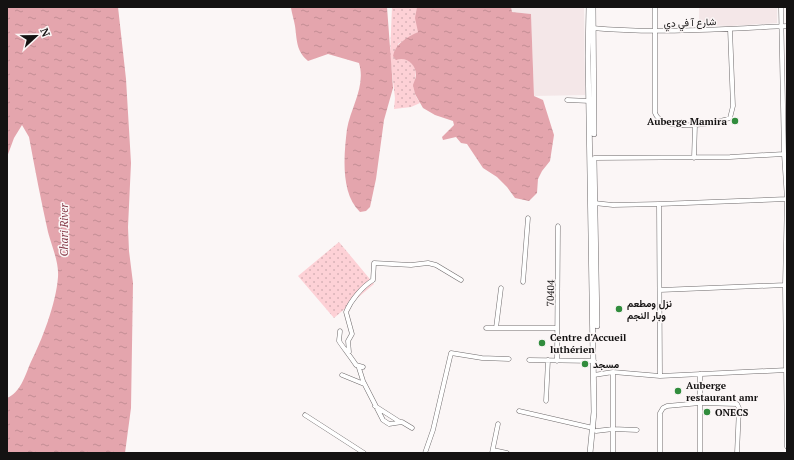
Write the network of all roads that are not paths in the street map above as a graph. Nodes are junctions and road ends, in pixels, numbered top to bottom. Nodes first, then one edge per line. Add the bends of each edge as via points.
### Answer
1 (589, 7) edge
2 (593, 7) edge
3 (655, 7) edge
4 (781, 7) edge
5 (781, 26) junction
6 (787, 26) edge
7 (591, 28) junction
8 (730, 29) junction
9 (655, 31) junction
10 (782, 74) junction
11 (787, 74) edge
12 (567, 100) dead end
13 (590, 101) junction
14 (695, 125) junction
15 (784, 154) junction
16 (594, 158) junction
17 (694, 158) junction
18 (787, 199) edge
19 (593, 203) junction
20 (659, 204) junction
21 (528, 218) dead end
22 (558, 226) dead end
23 (461, 280) dead end
24 (523, 282) dead end
25 (785, 285) junction
26 (501, 288) dead end
27 (660, 290) junction
28 (486, 328) dead end
29 (496, 328) junction
30 (557, 328) junction
31 (340, 331) dead end
32 (349, 352) junction
33 (509, 359) dead end
34 (530, 360) dead end
35 (548, 360) junction
36 (557, 361) junction
37 (594, 361) junction
38 (786, 370) edge
39 (613, 372) junction
40 (700, 374) junction
41 (342, 375) dead end
42 (595, 375) junction
43 (660, 376) junction
44 (364, 383) junction
45 (546, 401) dead end
46 (700, 403) junction
47 (375, 406) junction
48 (519, 411) dead end
49 (305, 415) dead end
50 (400, 422) junction
51 (498, 424) dead end
52 (412, 428) dead end
53 (595, 429) junction
54 (613, 429) junction
55 (638, 430) dead end
56 (787, 447) edge
57 (492, 451) edge
58 (364, 453) edge
59 (425, 453) edge
60 (507, 453) edge
61 (590, 453) edge
62 (593, 453) edge
63 (613, 453) edge
64 (660, 453) edge
65 (700, 453) edge
66 (737, 453) edge

1 - 7 main road
2 - 7 main road
3 - 9 street
4 - 5 street
5 - 6 street, شارع آ في دي
5 - 8 street, شارع آ في دي
5 - 10 street
7 - 9 street, شارع آ في دي via 612,31
7 - 13 main road
7 - 16 main road
8 - 9 street, شارع آ في دي
8 - 14 street via 733,106 730,118
9 - 14 street via 656,116 667,123
10 - 11 street
10 - 15 street
12 - 13 street
13 - 19 main road
14 - 17 street
15 - 17 street
15 - 18 street
16 - 17 street
16 - 19 main road
18 - 20 street
18 - 25 street
19 - 20 street
19 - 37 main road
19 - 42 main road
20 - 27 street
21 - 24 street
22 - 30 street, 70404
23 - 32 street via 436,265 374,263 373,280 364,285 346,312 352,334 348,341
25 - 27 street
25 - 38 street
26 - 29 street
27 - 43 street
28 - 29 street
29 - 30 street
30 - 36 street, 70404
31 - 32 street via 339,340
32 - 44 street via 356,365 361,367
33 - 59 street via 451,353
34 - 35 street
35 - 36 street
35 - 45 street
36 - 37 street
37 - 42 main road
38 - 40 street
38 - 56 street
39 - 42 street
39 - 43 street
39 - 54 street
40 - 43 street
40 - 46 street
41 - 44 street
42 - 53 main road
44 - 47 street
46 - 64 street via 663,408 660,413
46 - 65 street
46 - 66 street via 737,404
47 - 50 street
47 - 50 street via 383,420 389,424
48 - 53 street
49 - 58 street
50 - 52 street via 407,423
51 - 57 street
53 - 54 street
53 - 61 main road
53 - 62 main road
54 - 55 street
54 - 63 street
57 - 60 street

